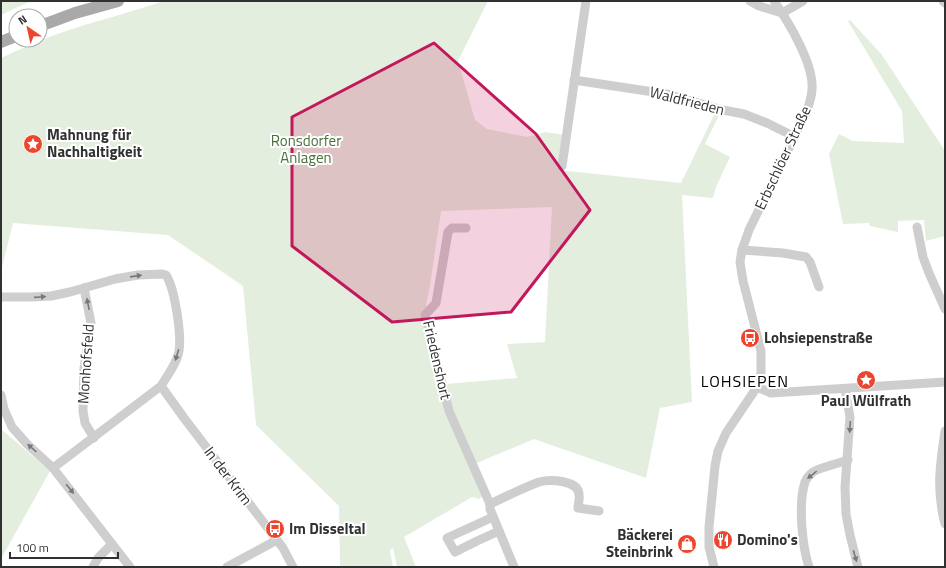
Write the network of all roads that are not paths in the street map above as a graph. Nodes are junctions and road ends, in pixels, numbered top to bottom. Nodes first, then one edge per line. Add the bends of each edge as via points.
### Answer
1 (118, 1) edge
2 (586, 1) edge
3 (750, 1) edge
4 (774, 1) edge
5 (804, 1) edge
6 (782, 13) junction
7 (48, 23) edge
8 (574, 80) junction
9 (795, 137) junction
10 (562, 166) dead end
11 (917, 227) dead end
12 (466, 228) dead end
13 (742, 250) junction
14 (819, 287) dead end
15 (84, 288) junction
16 (1, 296) edge
17 (945, 309) edge
18 (945, 382) edge
19 (161, 386) junction
20 (757, 387) junction
21 (845, 389) junction
22 (1, 395) edge
23 (945, 431) edge
24 (94, 438) junction
25 (848, 460) junction
26 (53, 468) junction
27 (490, 504) junction
28 (599, 511) dead end
29 (493, 516) junction
30 (945, 524) edge
31 (499, 531) junction
32 (109, 540) junction
33 (277, 540) junction
34 (93, 567) edge
35 (130, 567) edge
36 (227, 567) edge
37 (293, 567) edge
38 (514, 567) edge
39 (714, 567) edge
40 (809, 567) edge
41 (858, 567) edge

1 - 7 main road
2 - 8 street
3 - 6 street
4 - 6 street, Erbschlöer Straße
5 - 6 street
6 - 9 street, Erbschlöer Straße via 802,49 812,87 811,99
8 - 9 street, Waldfrieden via 674,95 744,114
8 - 10 street
9 - 13 street, Erbschlöer Straße via 749,230
11 - 17 street via 927,268
12 - 27 street, Friedenshort via 452,228 448,232 436,303 425,315 449,411
13 - 14 street via 806,257
13 - 20 street, Erbschlöer Straße via 740,262 743,281 762,359
16 -> 15 street via 45,297
15 -> 19 street via 138,275 166,275 172,290 180,338 179,355
24 -> 15 street, Monhofsfeld via 85,423 83,412 84,368 91,323
18 - 21 street
19 - 24 street
19 - 33 street, In der Krim
20 - 21 street via 771,393
20 - 39 street, Erbschlöer Straße via 726,433 718,451 709,527 709,546
21 -> 25 street via 850,417
26 -> 22 street via 12,427
23 - 30 street via 939,475 940,503
24 - 26 street
25 -> 40 street via 814,472 805,480 802,522 805,555
25 -> 41 street via 846,514
26 -> 32 street
27 - 28 street via 541,482 553,481 565,482 576,487 580,495 578,508
27 - 29 street, Friedenshort
29 - 31 street, Friedenshort
29 - 31 street via 447,538 455,552
31 - 38 street, Friedenshort
32 - 34 street
32 - 35 street
33 - 36 street
33 - 37 street, In der Krim

